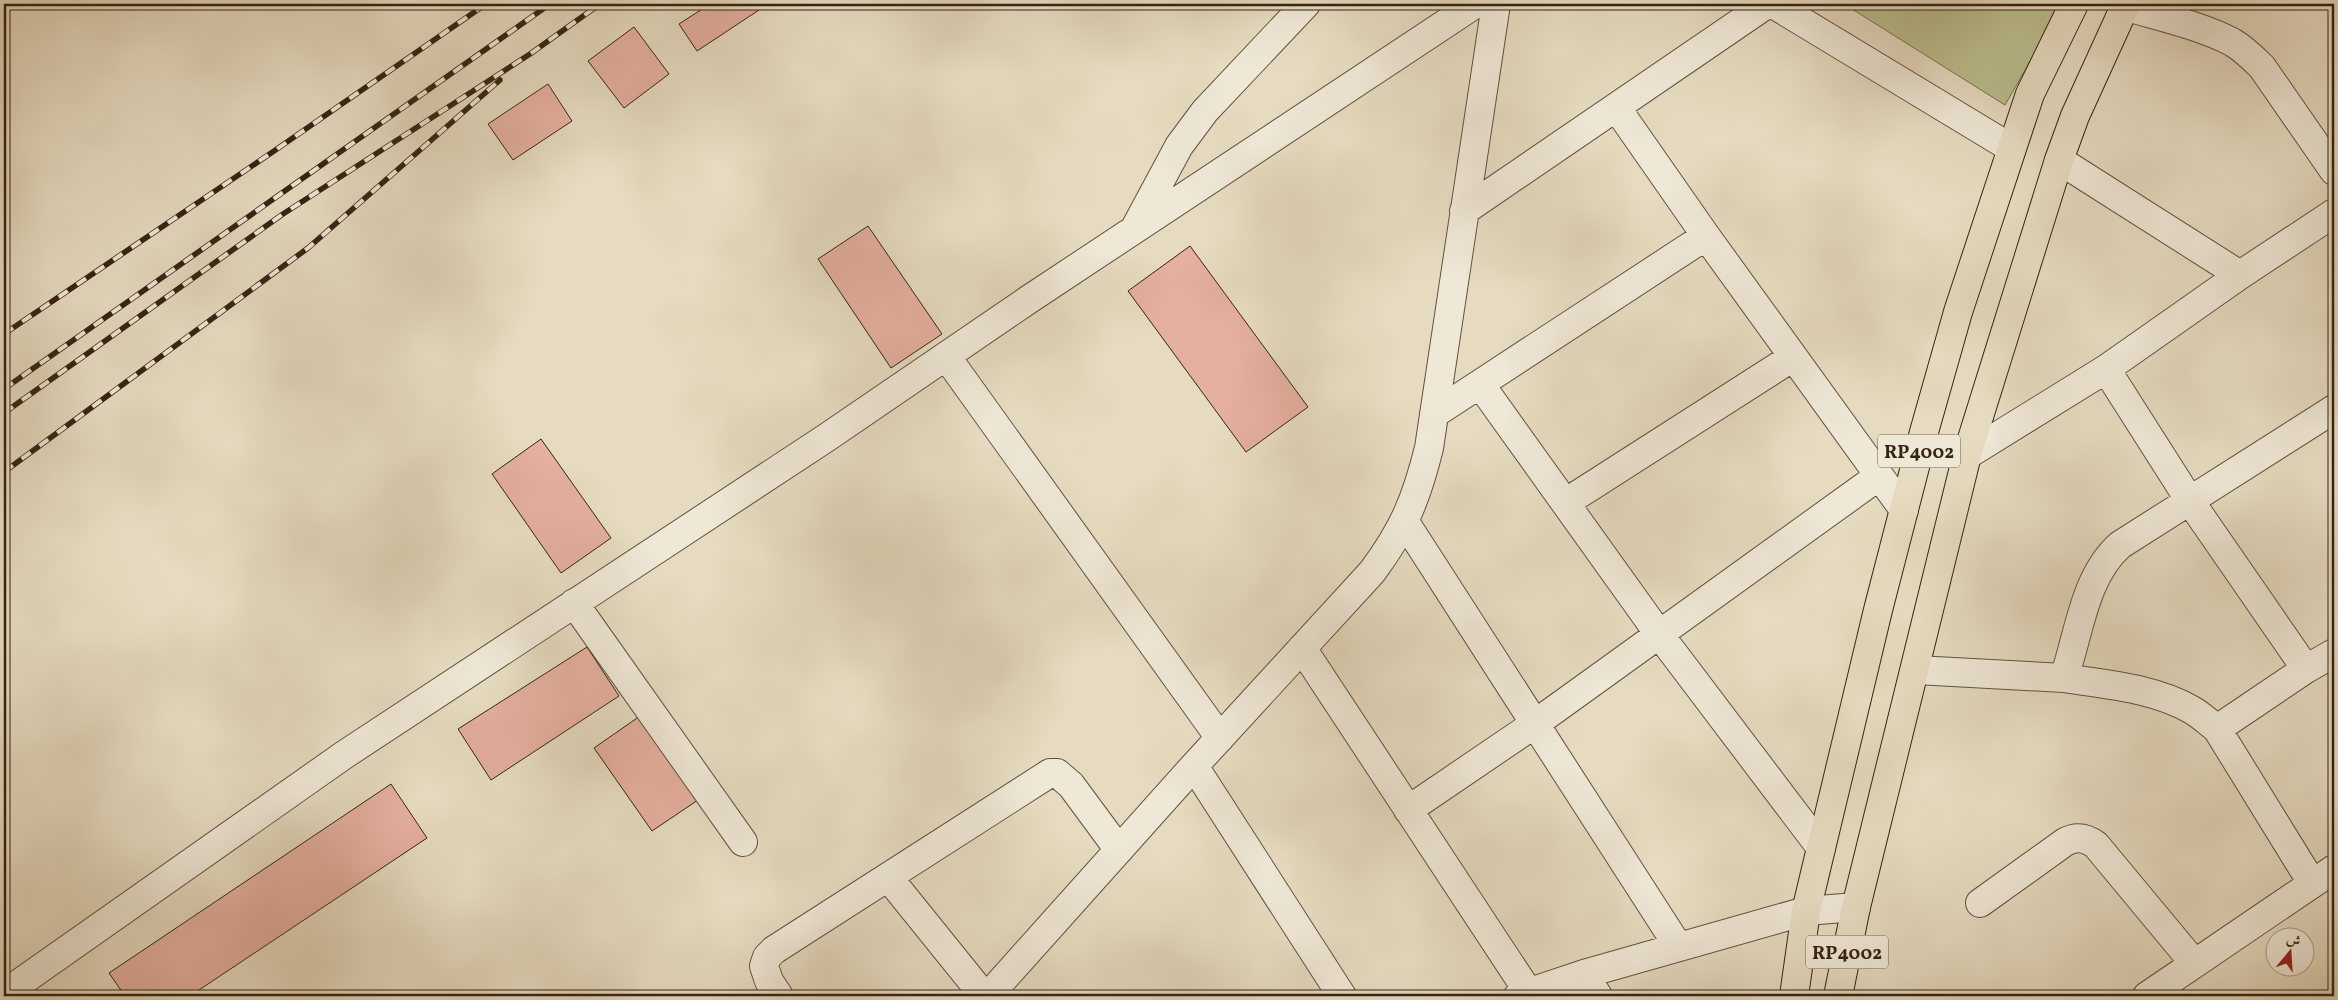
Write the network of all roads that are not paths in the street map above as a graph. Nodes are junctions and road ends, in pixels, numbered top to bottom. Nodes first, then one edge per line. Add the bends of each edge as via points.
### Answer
1 (1306, 4) edge
2 (1475, 4) edge
3 (1496, 4) edge
4 (1767, 4) edge
5 (1773, 4) edge
6 (2074, 4) edge
7 (2125, 5) edge
8 (1616, 107) junction
9 (2012, 148) junction
10 (2059, 160) junction
11 (2334, 171) edge
12 (1464, 211) junction
13 (2334, 212) edge
14 (1135, 228) junction
15 (1706, 236) junction
16 (2240, 275) junction
17 (946, 356) junction
18 (1793, 357) junction
19 (2106, 369) junction
20 (1480, 384) junction
21 (1434, 414) junction
22 (2330, 419) edge
23 (1968, 455) junction
24 (1879, 476) junction
25 (2190, 501) junction
26 (1565, 503) junction
27 (1904, 510) junction
28 (1404, 522) junction
29 (574, 603) junction
30 (1659, 634) junction
31 (1302, 648) junction
32 (2334, 653) edge
33 (1916, 670) junction
34 (2306, 670) junction
35 (2064, 678) junction
36 (1536, 723) junction
37 (2217, 729) junction
38 (1220, 738) junction
39 (1194, 766) junction
40 (1408, 810) junction
41 (743, 842) dead end
42 (1821, 848) junction
43 (1119, 850) junction
44 (2323, 876) edge
45 (888, 877) junction
46 (1980, 903) dead end
47 (1856, 908) junction
48 (1806, 911) junction
49 (1678, 946) junction
50 (2194, 964) junction
51 (1591, 985) edge
52 (4, 994) edge
53 (1524, 994) edge
54 (779, 996) edge
55 (984, 996) edge
56 (988, 996) edge
57 (1342, 996) edge
58 (1794, 996) edge
59 (1838, 996) edge
60 (2147, 996) edge

1 - 14 street via 1205,111 1179,146
2 - 14 street
3 - 12 street
4 - 8 street
5 - 9 street
6 - 9 highway, RP4002 via 2030,94
7 - 10 highway, RP4002 via 2075,116
7 - 11 street via 2232,42 2247,52 2279,91
8 - 12 street
8 - 15 street
9 - 27 highway, RP4002 via 1958,312
10 - 16 street
10 - 23 highway, RP4002
12 - 21 street
13 - 16 street
14 - 17 street
15 - 18 street
15 - 20 street
16 - 19 street
17 - 29 street
17 - 38 street
18 - 24 street
18 - 26 street
19 - 23 street
19 - 25 street
20 - 21 street
20 - 26 street
21 - 28 street via 1419,489
22 - 25 street
23 - 33 highway, RP4002
24 - 27 street
24 - 30 street
25 - 34 street
25 - 35 street via 2110,554 2094,583
26 - 30 street
27 - 42 highway, RP4002
28 - 31 street via 1394,543 1372,572
28 - 36 street
29 - 41 street
29 - 52 street via 344,755
30 - 36 street
30 - 42 street
31 - 38 street
31 - 40 street
32 - 34 street
33 - 35 street
33 - 47 highway, RP4002
34 - 37 street
35 - 37 street via 2166,697 2194,711
36 - 40 street
36 - 49 street
37 - 44 street
38 - 39 street
39 - 43 street
39 - 57 street
40 - 53 street
42 - 48 highway, RP4002
43 - 45 street via 1071,785 1057,773 1050,773
43 - 56 street
44 - 50 street
45 - 54 street via 774,950 767,958 764,973
45 - 55 street
46 - 50 street via 2065,842 2074,837 2082,838 2096,845
47 - 48 street
47 - 59 highway, RP4002
48 - 49 street
48 - 58 highway, RP4002
49 - 51 street
50 - 60 street
51 - 53 street

